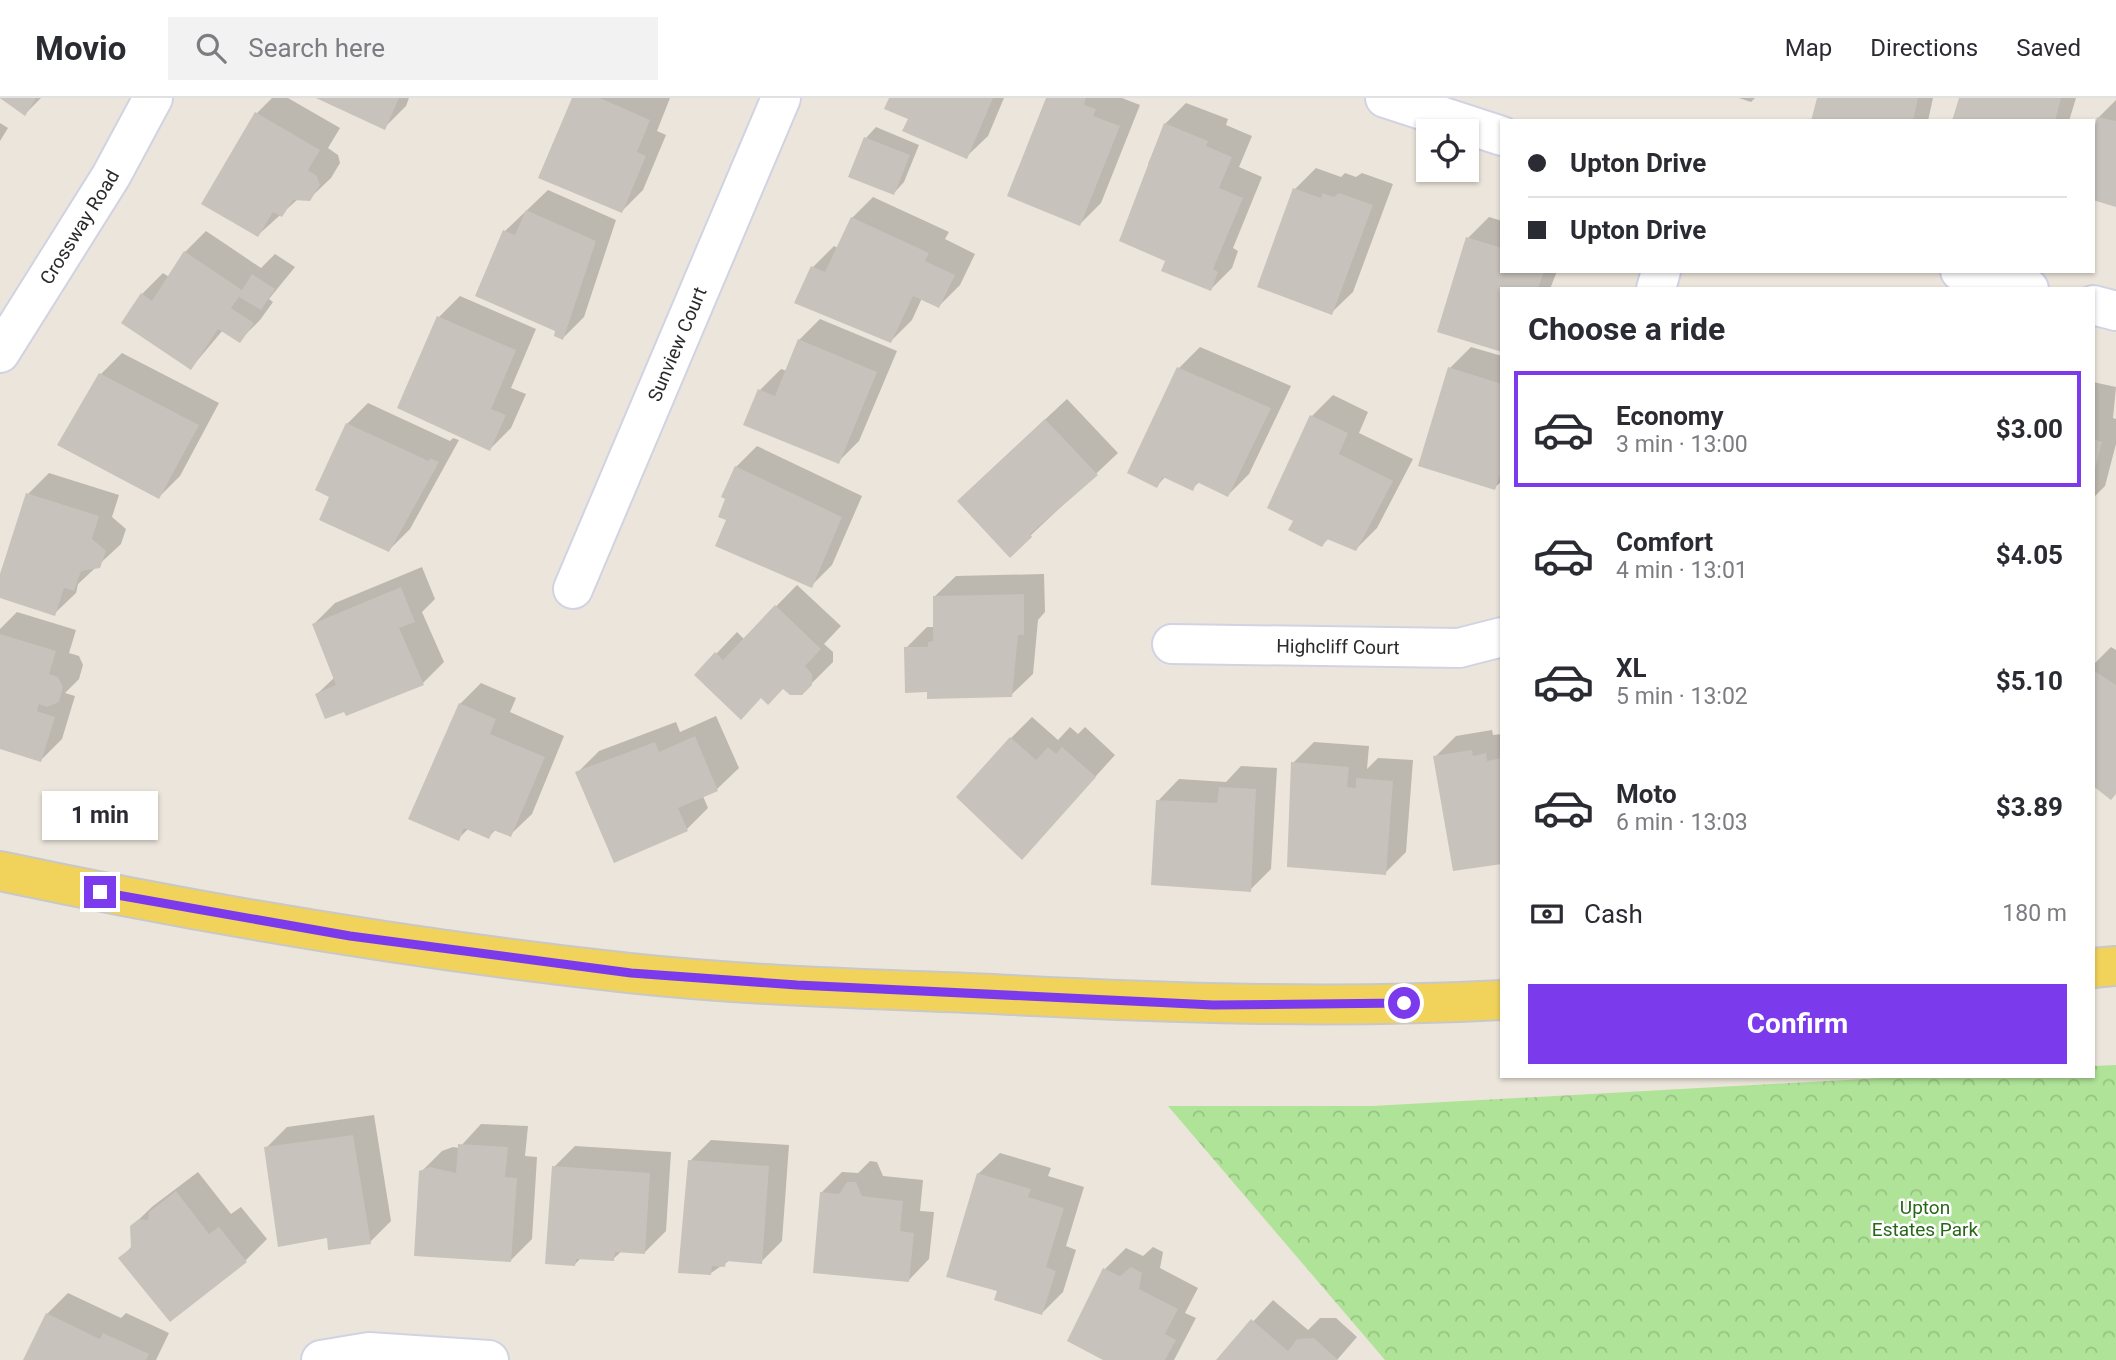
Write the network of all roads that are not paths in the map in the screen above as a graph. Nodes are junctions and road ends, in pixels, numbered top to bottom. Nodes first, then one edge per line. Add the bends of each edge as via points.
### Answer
1 (153, 98) edge
2 (781, 98) edge
3 (1385, 98) edge
4 (1500, 135) edge
5 (1968, 273) edge
6 (2021, 287) edge
7 (2095, 306) edge
8 (2116, 311) edge
9 (0, 353) edge
10 (573, 589) dead end
11 (1500, 638) edge
12 (1172, 644) dead end
13 (0, 871) edge
14 (2116, 966) edge
15 (2095, 968) edge
16 (1500, 1000) edge
17 (321, 1360) edge
18 (489, 1360) edge

1 - 9 street, Crossway Road via 111,176
2 - 10 street, Sunview Court
3 - 4 street
5 - 6 street
7 - 8 street
11 - 12 street, Highcliff Court via 1459,648
13 - 16 main road via 125,898 350,936 631,973 1213,1005
14 - 15 main road
17 - 18 street via 369,1352

